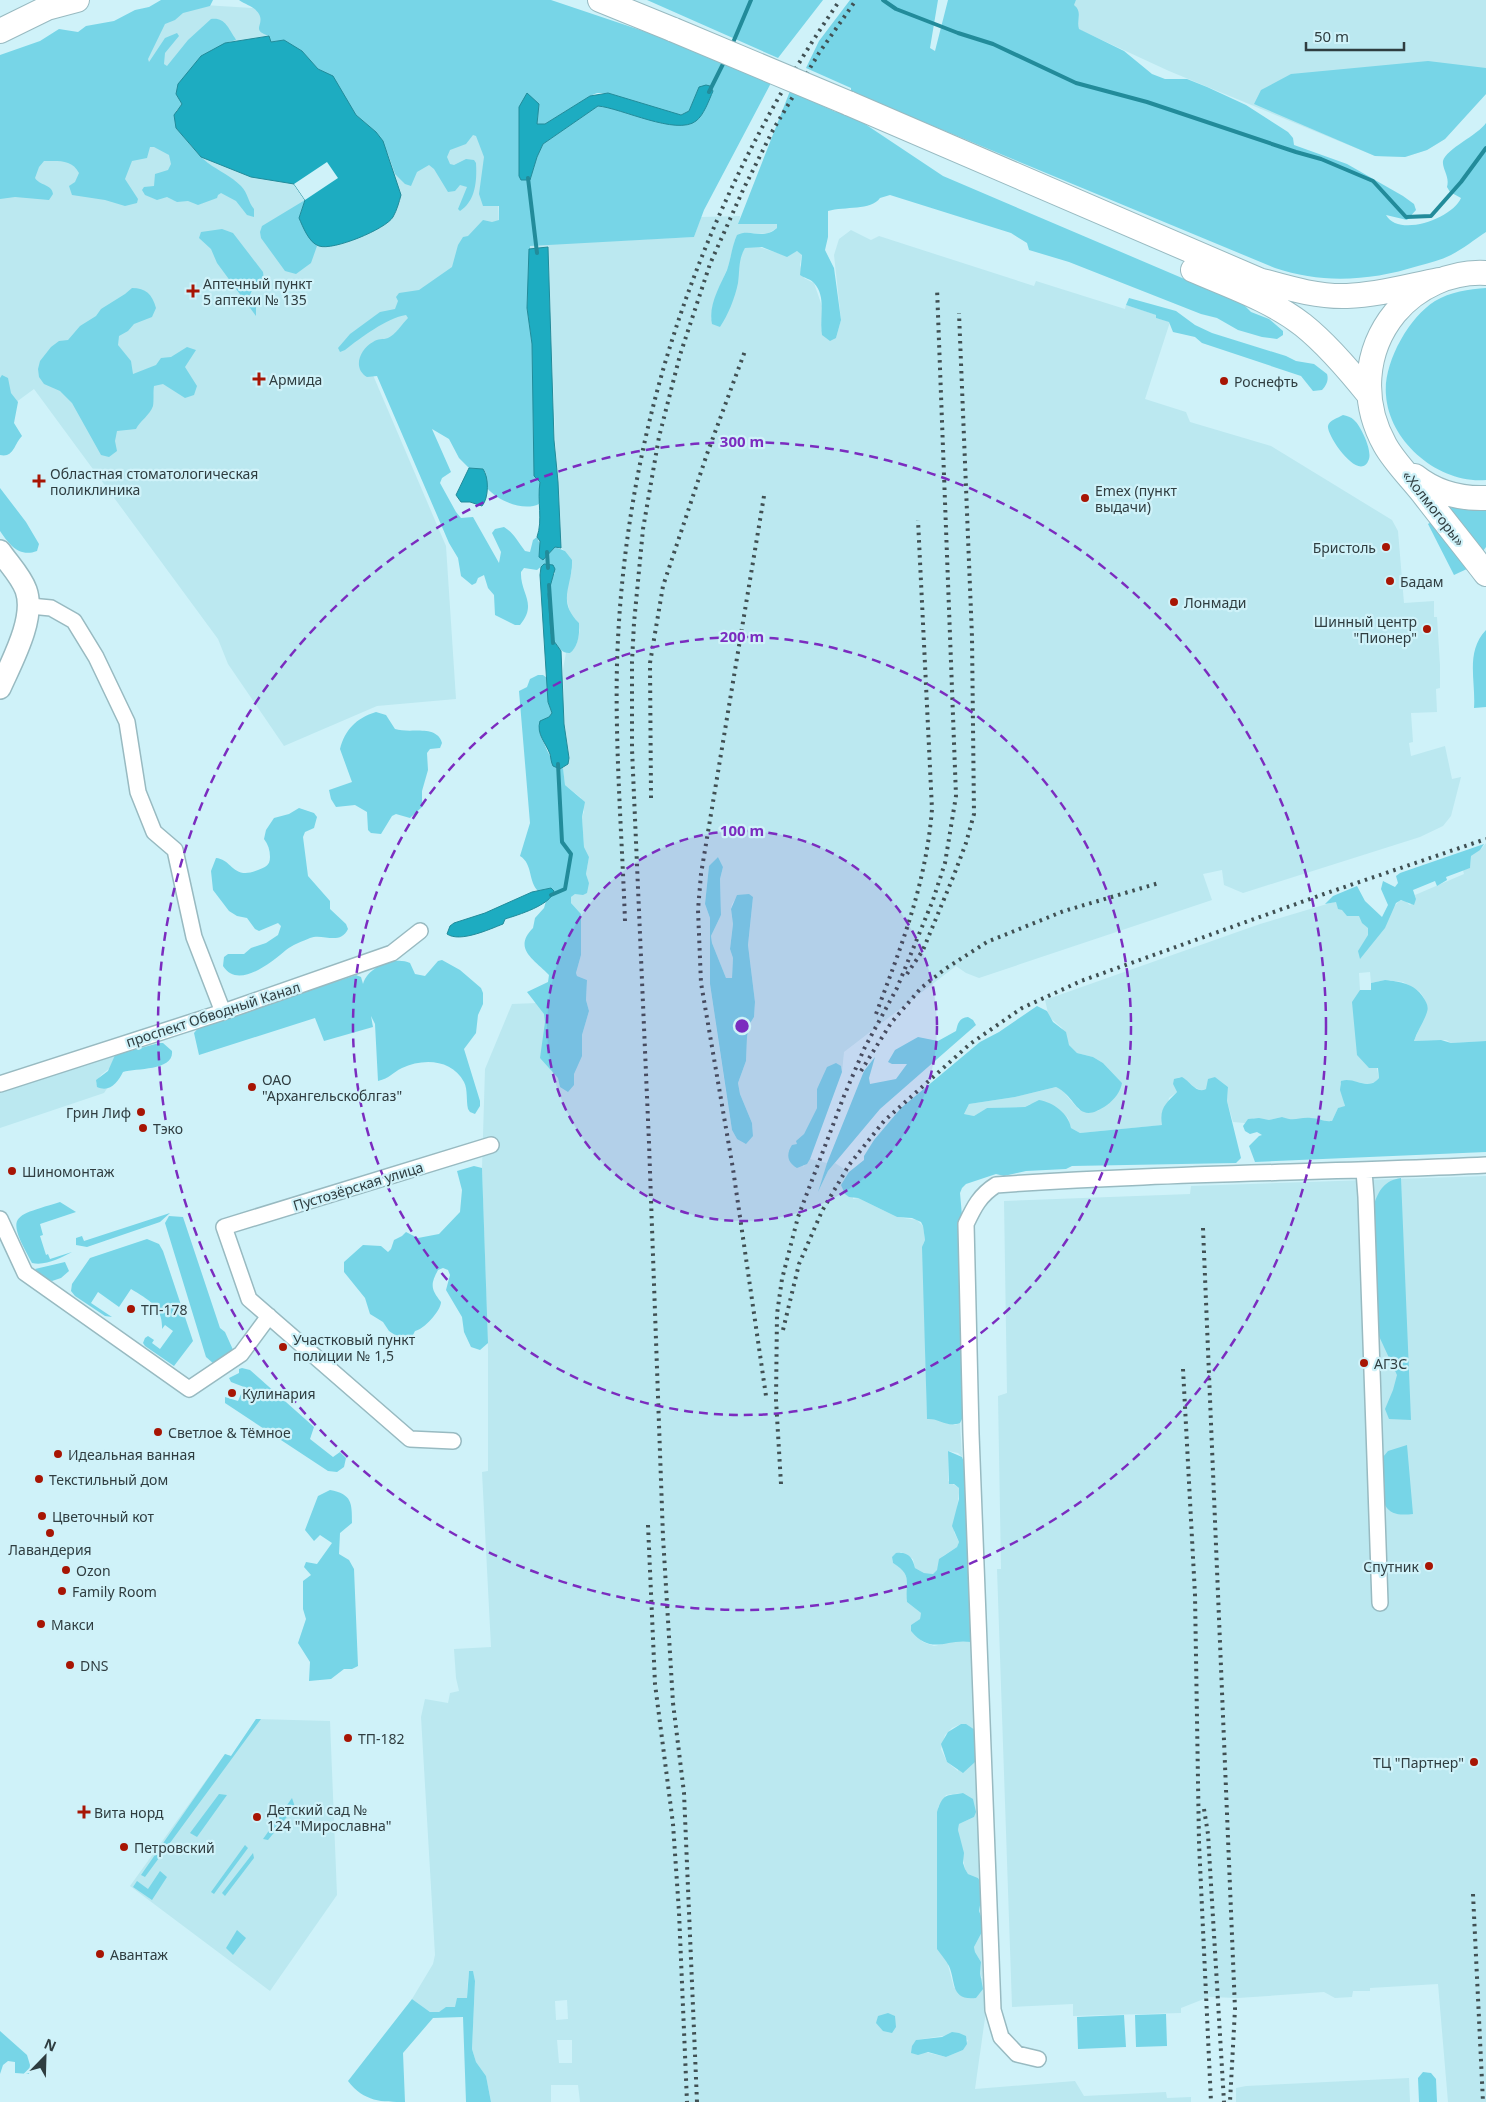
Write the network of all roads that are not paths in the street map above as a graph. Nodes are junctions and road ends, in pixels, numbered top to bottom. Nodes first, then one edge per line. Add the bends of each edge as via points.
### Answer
1 (77, 0) edge
2 (600, 0) edge
3 (47, 4) edge
4 (0, 32) edge
5 (848, 102) junction
6 (1486, 258) edge
7 (1486, 273) edge
8 (1448, 278) junction
9 (1369, 395) junction
10 (1401, 466) junction
11 (1486, 498) edge
12 (0, 551) edge
13 (1486, 574) edge
14 (30, 606) junction
15 (0, 688) edge
16 (420, 931) dead end
17 (223, 1012) junction
18 (0, 1084) edge
19 (491, 1145) dead end
20 (1486, 1165) edge
21 (1364, 1171) junction
22 (0, 1219) edge
23 (269, 1316) junction
24 (453, 1441) dead end
25 (1380, 1603) dead end
26 (1038, 2059) dead end

1 - 3 main road
2 - 5 main road, bridge
3 - 4 main road
5 - 8 main road via 1259,280 1291,289 1347,296
5 - 9 main road via 942,161 1248,293 1279,310 1324,343
6 - 8 main road, «Холмогоры»
7 - 8 main road, «Холмогоры»
8 - 9 main road, «Холмогоры» via 1418,292 1388,322 1372,358
9 - 10 main road, «Холмогоры» via 1377,429
10 - 11 main road, «Холмогоры» via 1439,491 1455,496
10 - 13 main road, «Холмогоры»
12 - 14 street via 25,588
14 - 15 street via 19,644
14 - 17 street via 51,608 74,621 96,657 127,722 138,792 154,832 175,850 194,937
16 - 17 street, проспект Обводный Канал via 392,953
17 - 18 street, проспект Обводный Канал
19 - 23 street, Пустозёрская улица via 224,1227 249,1299
20 - 21 street
21 - 25 street
21 - 26 street via 1101,1178 996,1185 984,1193 966,1224 993,2010 1001,2036 1017,2054
22 - 23 street via 24,1273 189,1389 241,1354
23 - 24 street via 410,1439

